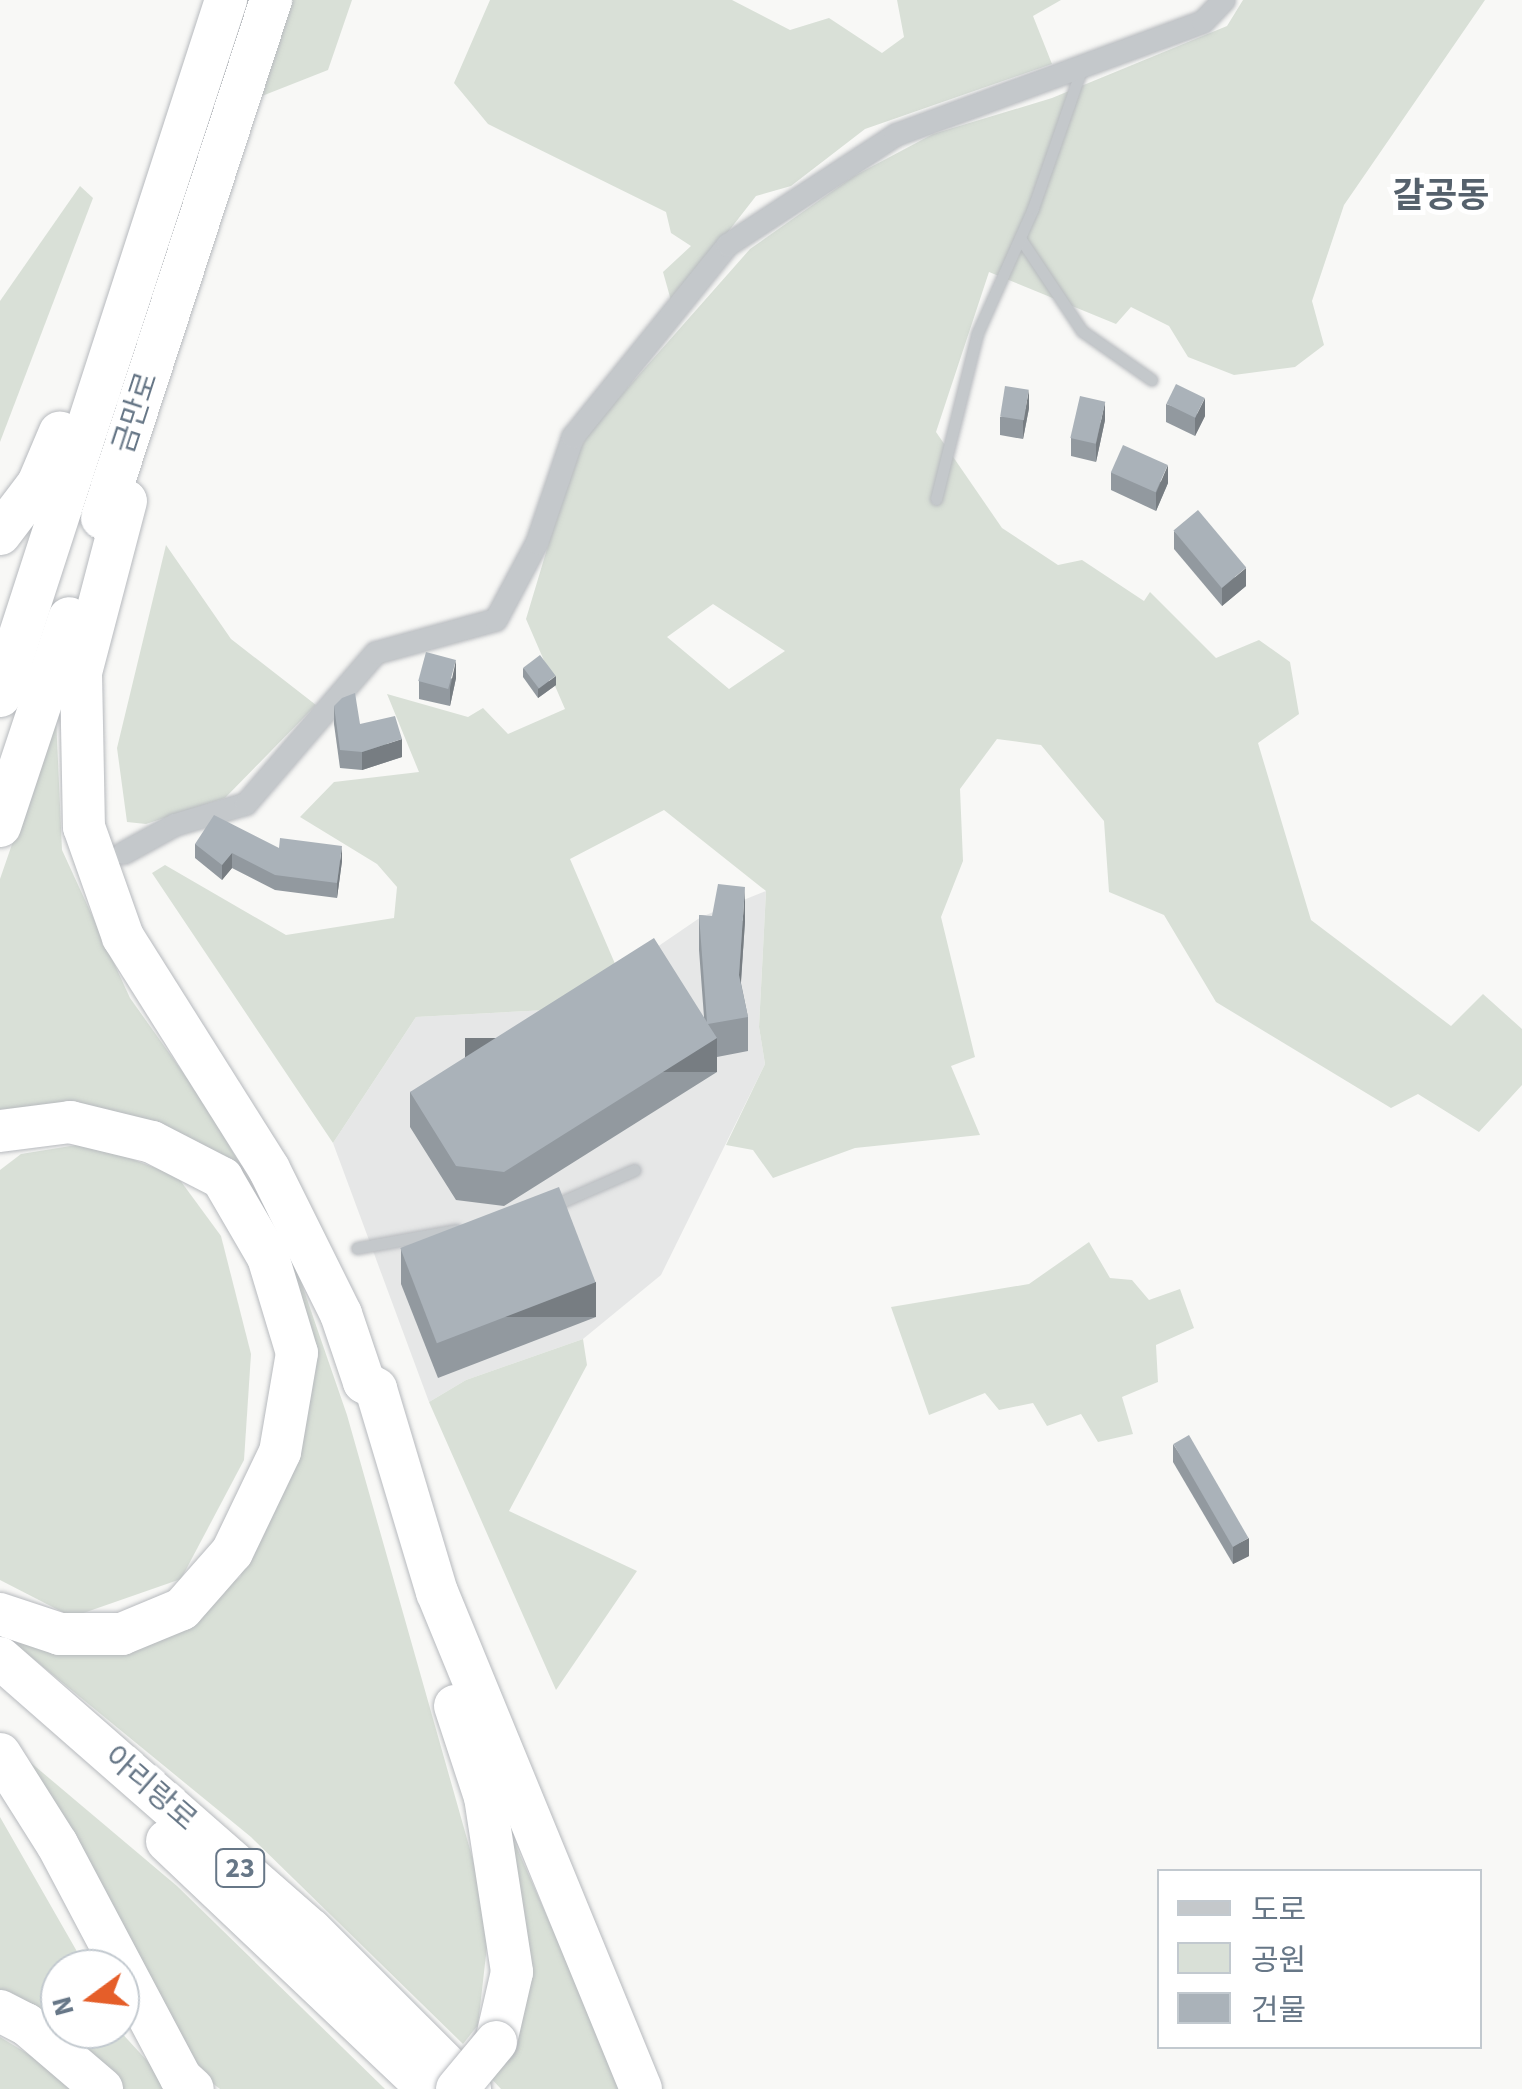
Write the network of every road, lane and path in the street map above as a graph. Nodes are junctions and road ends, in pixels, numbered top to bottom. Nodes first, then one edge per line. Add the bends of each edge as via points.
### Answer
1 (226, 0) edge
2 (271, 0) edge
3 (1224, 0) edge
4 (1082, 68) junction
5 (1020, 238) junction
6 (120, 327) junction
7 (1152, 380) dead end
8 (110, 494) junction
9 (936, 499) dead end
10 (0, 534) edge
11 (0, 696) edge
12 (0, 826) edge
13 (124, 853) dead end
14 (0, 1131) edge
15 (634, 1170) dead end
16 (528, 1212) edge
17 (474, 1227) edge
18 (357, 1248) dead end
19 (364, 1382) junction
20 (0, 1614) edge
21 (0, 1658) edge
22 (0, 1698) edge
23 (0, 1754) edge
24 (0, 2011) edge
25 (102, 2089) edge
26 (194, 2089) edge
27 (428, 2089) edge
28 (457, 2089) edge
29 (470, 2089) edge
30 (641, 2089) edge

1 - 6 highway, 금만로
2 - 8 highway, 금만로
3 - 4 street via 1203,22
4 - 5 lane
4 - 13 street via 896,135 728,244 573,436 537,543 496,620 376,652 246,804 175,824
5 - 7 lane via 1082,331
5 - 9 lane via 978,334
6 - 10 highway via 105,326 38,484
6 - 11 highway, 금만로
8 - 12 highway, 금만로
8 - 19 highway via 126,501 81,673 84,827 123,937 269,1170 341,1314
14 - 20 highway via 70,1122 152,1142 222,1178 268,1256 297,1354 280,1452 232,1552 182,1609 122,1634 60,1634
15 - 16 lane
17 - 18 lane
19 - 28 highway, bridge via 361,1396 422,1607 485,1797 512,1972 496,2042
19 - 30 highway via 376,1389 437,1592
21 - 29 highway, 아리랑로 / 23 via 312,1930
22 - 27 highway, 아리랑로 / 23 via 145,1819
23 - 26 highway via 57,1844 181,2078
24 - 25 highway via 26,2024

